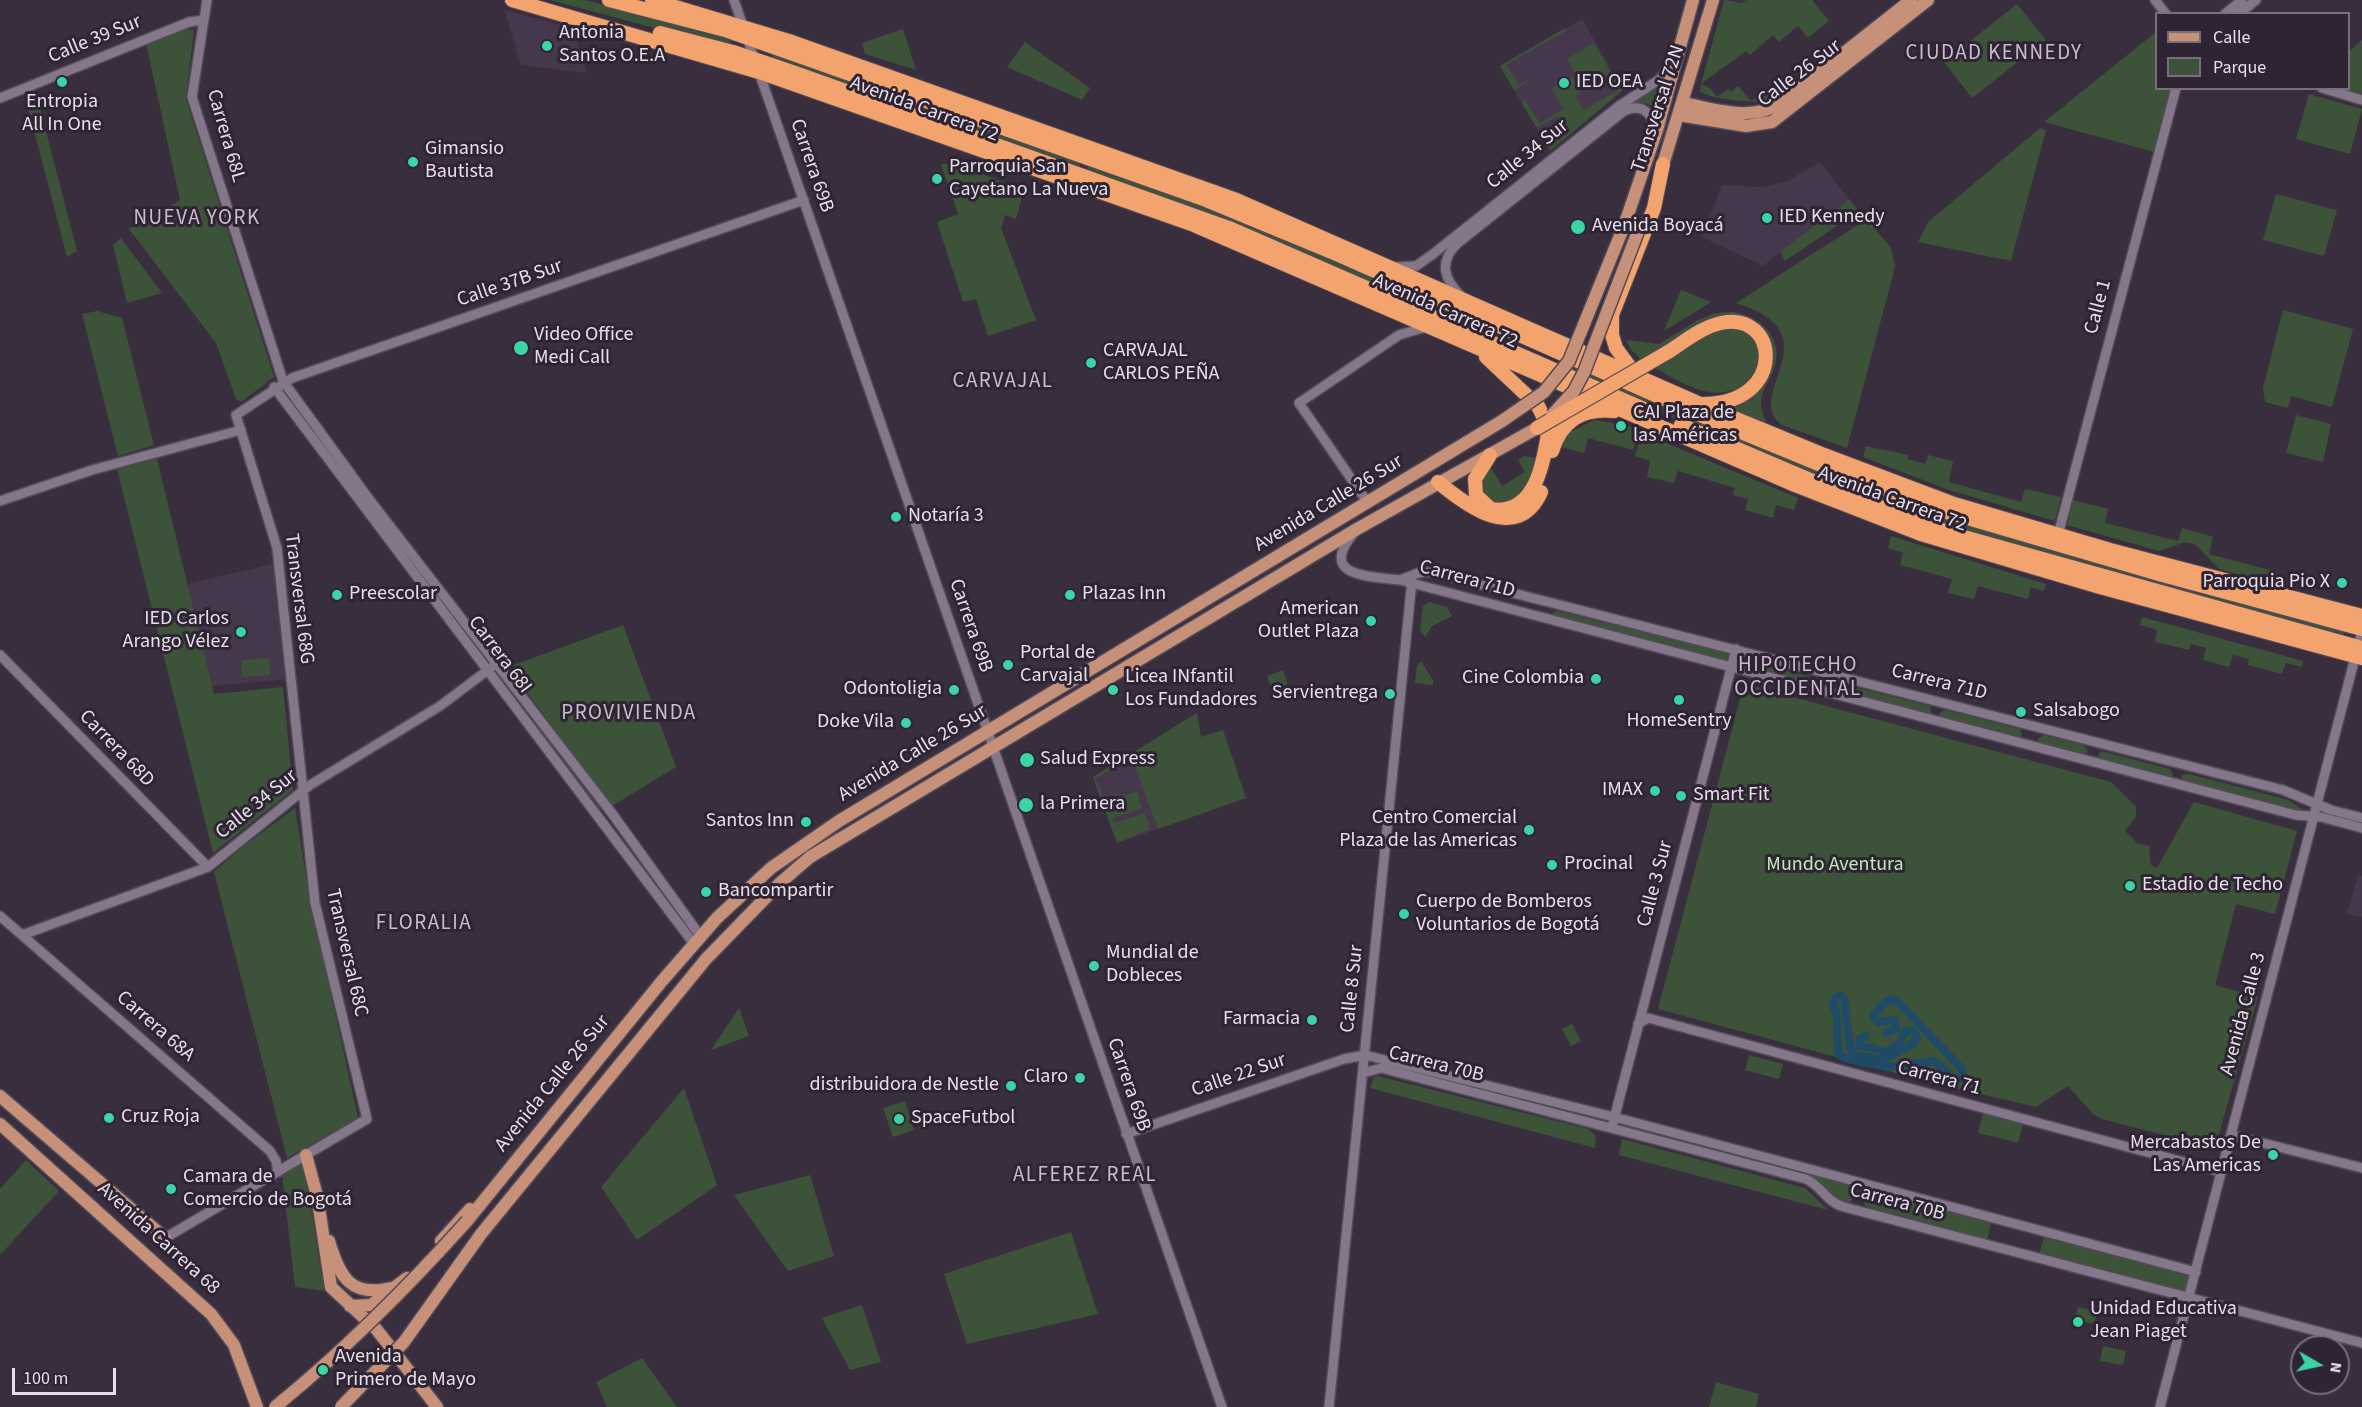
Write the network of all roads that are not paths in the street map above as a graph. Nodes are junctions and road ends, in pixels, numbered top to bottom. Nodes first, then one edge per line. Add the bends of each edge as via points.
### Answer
1 (207, 0) edge
2 (512, 0) edge
3 (545, 0) edge
4 (609, 0) edge
5 (652, 0) edge
6 (734, 0) edge
7 (1693, 0) edge
8 (1713, 0) edge
9 (2155, 0) edge
10 (2242, 0) edge
11 (2256, 0) edge
12 (1920, 1) edge
13 (2164, 12) edge
14 (2227, 12) edge
15 (2241, 12) edge
16 (204, 20) junction
17 (611, 20) junction
18 (622, 32) junction
19 (746, 32) junction
20 (1679, 53) junction
21 (757, 66) junction
22 (2175, 90) edge
23 (2329, 90) edge
24 (0, 98) edge
25 (2362, 100) edge
26 (967, 103) junction
27 (1680, 109) junction
28 (990, 123) junction
29 (1657, 130) junction
30 (1002, 146) junction
31 (1663, 164) junction
32 (1020, 165) junction
33 (804, 200) junction
34 (1494, 209) junction
35 (1266, 224) junction
36 (1624, 226) joint
37 (1306, 230) junction
38 (1639, 230) joint
39 (1221, 236) junction
40 (1263, 241) junction
41 (1340, 255) junction
42 (1365, 255) junction
43 (1390, 266) junction
44 (1339, 274) junction
45 (1365, 298) junction
46 (1463, 298) junction
47 (1429, 326) junction
48 (1470, 345) junction
49 (1644, 377) junction
50 (283, 381) junction
51 (274, 387) junction
52 (1700, 404) junction
53 (1626, 412) junction
54 (236, 415) joint
55 (1538, 428) junction
56 (241, 430) junction
57 (1789, 452) junction
58 (1819, 453) junction
59 (1490, 455) junction
60 (1438, 482) junction
61 (0, 501) edge
62 (1946, 501) junction
63 (1368, 503) junction
64 (1978, 523) junction
65 (1357, 529) junction
66 (2058, 535) junction
67 (1997, 547) junction
68 (1971, 550) junction
69 (1412, 579) junction
70 (2211, 607) junction
71 (2362, 616) edge
72 (2236, 625) junction
73 (2362, 630) edge
74 (1736, 649) junction
75 (2360, 652) edge
76 (0, 655) edge
77 (492, 667) junction
78 (1731, 669) junction
79 (1839, 676) junction
80 (1834, 695) junction
81 (1938, 701) junction
82 (1933, 721) junction
83 (2034, 726) junction
84 (988, 732) junction
85 (2096, 742) junction
86 (2029, 746) junction
87 (993, 748) junction
88 (2090, 762) junction
89 (2180, 764) junction
90 (2175, 784) junction
91 (301, 792) junction
92 (2317, 804) junction
93 (2314, 816) junction
94 (2362, 818) edge
95 (2362, 828) edge
96 (208, 867) junction
97 (0, 916) edge
98 (22, 935) junction
99 (698, 940) junction
100 (1643, 1007) junction
101 (1648, 1018) junction
102 (1638, 1023) junction
103 (1365, 1055) junction
104 (1363, 1073) junction
105 (0, 1096) edge
106 (1614, 1117) junction
107 (0, 1124) edge
108 (1611, 1128) junction
109 (1126, 1134) junction
110 (2231, 1135) junction
111 (306, 1155) junction
112 (2362, 1168) edge
113 (508, 1169) junction
114 (278, 1172) junction
115 (2221, 1172) junction
116 (318, 1201) junction
117 (165, 1238) joint
118 (2196, 1272) junction
119 (398, 1287) junction
120 (2188, 1299) junction
121 (350, 1306) junction
122 (2362, 1343) edge
123 (257, 1407) edge
124 (275, 1407) edge
125 (341, 1407) edge
126 (437, 1407) edge
127 (1222, 1407) edge
128 (1329, 1407) edge
129 (2160, 1407) edge

1 - 16 street, Carrera 68L
2 - 18 highway, Avenida Carrera 72
3 - 17 highway, Avenida Carrera 72
4 - 19 highway, Avenida Carrera 72
5 - 19 highway, Avenida Carrera 72
6 - 19 street, Carrera 69B
7 - 20 main road, Transversal 72N
8 - 27 main road, Transversal 72N
9 - 13 street
10 - 14 street
11 - 15 street
12 - 27 main road, Calle 26 Sur via 1779,111 1755,115
16 - 24 street, Calle 39 Sur via 189,22
16 - 50 street, Carrera 68L via 192,83 193,102
17 - 18 highway
17 - 21 highway, Avenida Carrera 72
18 - 21 highway, Avenida Carrera 72
19 - 21 street, Carrera 69B
19 - 26 highway, Avenida Carrera 72
19 - 28 highway, Avenida Carrera 72
20 - 29 main road, Transversal 72N
20 - 34 street, Calle 34 Sur via 1660,79 1619,106
21 - 30 highway, Avenida Carrera 72
21 - 32 highway, Avenida Carrera 72
21 - 33 street, Carrera 69B
22 - 66 street, Calle 1
23 - 25 street
26 - 28 highway
26 - 37 highway, Avenida Carrera 72 via 1234,199
27 - 31 main road, Transversal 72N
28 - 35 highway, Avenida Carrera 72
29 - 34 street, Calle 34 Sur via 1649,113 1635,108 1624,111
29 - 36 main road, Transversal 72N
30 - 32 highway
30 - 40 highway, Avenida Carrera 72
31 - 38 main road, Transversal 72N
31 - 49 highway via 1654,208 1612,315 1616,348 1630,368
32 - 39 highway, Avenida Carrera 72
33 - 50 street, Calle 37B Sur
33 - 84 street, Carrera 69B
34 - 43 street, Calle 34 Sur via 1422,262 1408,267
34 - 46 street, Calle 34 Sur via 1452,249 1444,262 1446,277
35 - 37 highway
35 - 41 highway, Avenida Carrera 72
36 - 63 main road, Avenida Calle 26 Sur, bridge via 1569,361 1544,392
37 - 42 highway, Avenida Carrera 72
38 - 55 main road, Avenida Calle 26 Sur, bridge via 1579,383 1557,412
39 - 40 highway
39 - 45 highway, Avenida Carrera 72
40 - 44 highway, Avenida Carrera 72
41 - 42 highway
41 - 57 highway, Avenida Carrera 72
42 - 43 highway, Avenida Carrera 72
43 - 46 highway, Avenida Carrera 72
44 - 45 highway
44 - 67 highway, Avenida Carrera 72 via 1798,476
45 - 47 highway, Avenida Carrera 72
46 - 49 highway, Avenida Carrera 72
47 - 48 highway, Avenida Carrera 72
47 - 63 street via 1399,335 1299,403
48 - 53 highway, Avenida Carrera 72
48 - 59 highway via 1516,383 1548,423 1535,483 1520,504 1497,510 1479,501 1475,479
49 - 52 highway, Avenida Carrera 72
50 - 51 street, Calle 37B Sur
50 - 77 street, Carrera 68I
51 - 54 street, Calle 37B Sur
51 - 77 street, Carrera 68I
52 - 55 highway, bridge via 1735,400 1754,386 1766,360 1759,333 1743,323 1718,324
52 - 58 highway, Avenida Carrera 72
53 - 60 highway via 1593,411 1571,419 1555,440 1537,500 1527,511 1497,518 1478,512
53 - 68 highway, Avenida Carrera 72 via 1847,506
54 - 56 street, Transversal 68G
55 - 59 main road, Avenida Calle 26 Sur
56 - 61 street via 92,470
56 - 91 street, Transversal 68G via 277,548
57 - 58 highway
57 - 64 highway, Avenida Carrera 72
58 - 62 highway, Avenida Carrera 72
59 - 60 main road, Avenida Calle 26 Sur
60 - 65 main road, Avenida Calle 26 Sur
62 - 64 highway
62 - 66 highway, Avenida Carrera 72
63 - 84 main road, Avenida Calle 26 Sur
64 - 73 highway, Avenida Carrera 72
65 - 69 street, Carrera 71D via 1341,553 1346,570 1359,575
65 - 87 main road, Avenida Calle 26 Sur
66 - 71 highway, Avenida Carrera 72
67 - 68 highway
67 - 70 highway, Avenida Carrera 72
68 - 72 highway, Avenida Carrera 72
69 - 74 street, Carrera 71D via 1431,572
69 - 78 street, Carrera 71D
69 - 103 street, Calle 8 Sur
70 - 72 highway
70 - 75 highway, Avenida Carrera 72
72 - 75 highway, Avenida Carrera 72
73 - 75 street, Avenida Calle 3
74 - 78 street, Calle 3 Sur
74 - 79 street, Carrera 71D
75 - 92 street, Avenida Calle 3
76 - 96 street, Carrera 68D
77 - 91 street, Calle 34 Sur via 440,706
77 - 99 street, Carrera 68I via 611,812
78 - 80 street, Carrera 71D
78 - 100 street, Calle 3 Sur
79 - 80 street
79 - 81 street, Carrera 71D
80 - 82 street, Carrera 71D
81 - 82 street
81 - 83 street, Carrera 71D
82 - 86 street, Carrera 71D
83 - 85 street, Carrera 71D
83 - 86 street
84 - 87 street, Carrera 69B
84 - 99 main road, Avenida Calle 26 Sur via 838,821 789,855 753,882
85 - 88 street
85 - 89 street, Carrera 71D
86 - 88 street, Carrera 71D
87 - 109 street, Carrera 69B
87 - 125 main road, Avenida Calle 26 Sur, bridge via 810,857 780,883 706,959 481,1234 399,1348
88 - 90 street, Carrera 71D
89 - 90 street
89 - 92 street, Carrera 71D via 2283,790
90 - 93 street, Carrera 71D via 2296,815
91 - 96 street, Calle 34 Sur
91 - 111 street, Transversal 68C via 315,903 367,1119
92 - 93 street, Avenida Calle 3
92 - 94 street, Carrera 71D
93 - 95 street, Carrera 71D
93 - 110 street, Avenida Calle 3
96 - 98 street, Calle 34 Sur
97 - 98 street, Carrera 68A
98 - 114 street, Carrera 68A via 270,1151
99 - 113 main road, Avenida Calle 26 Sur
100 - 101 street
100 - 102 street, Calle 3 Sur
101 - 102 street
101 - 115 street, Carrera 71
102 - 106 street, Calle 3 Sur
103 - 104 street, Calle 8 Sur
103 - 106 street, Carrera 70B
103 - 109 street, Calle 22 Sur
104 - 108 street, Carrera 70B via 1380,1068
104 - 128 street, Calle 8 Sur
105 - 117 main road, Avenida Carrera 68
106 - 108 street, Calle 3 Sur
106 - 118 street, Carrera 70B
107 - 123 main road, Avenida Carrera 68 via 211,1314 234,1345
108 - 120 street, Carrera 70B via 1806,1179 1835,1205
109 - 127 street, Carrera 69B
110 - 112 street
110 - 115 street, Avenida Calle 3
111 - 114 street
111 - 116 main road
113 - 119 main road
113 - 124 main road, Avenida Calle 26 Sur, bridge via 400,1295
114 - 117 street
115 - 118 street, Avenida Calle 3
116 - 119 main road via 335,1262 345,1280 369,1289
116 - 121 main road via 327,1277 336,1294
118 - 120 street, Avenida Calle 3
119 - 121 main road via 371,1305
120 - 122 street, Carrera 70B
120 - 129 street, Avenida Calle 3
121 - 126 main road via 377,1330

